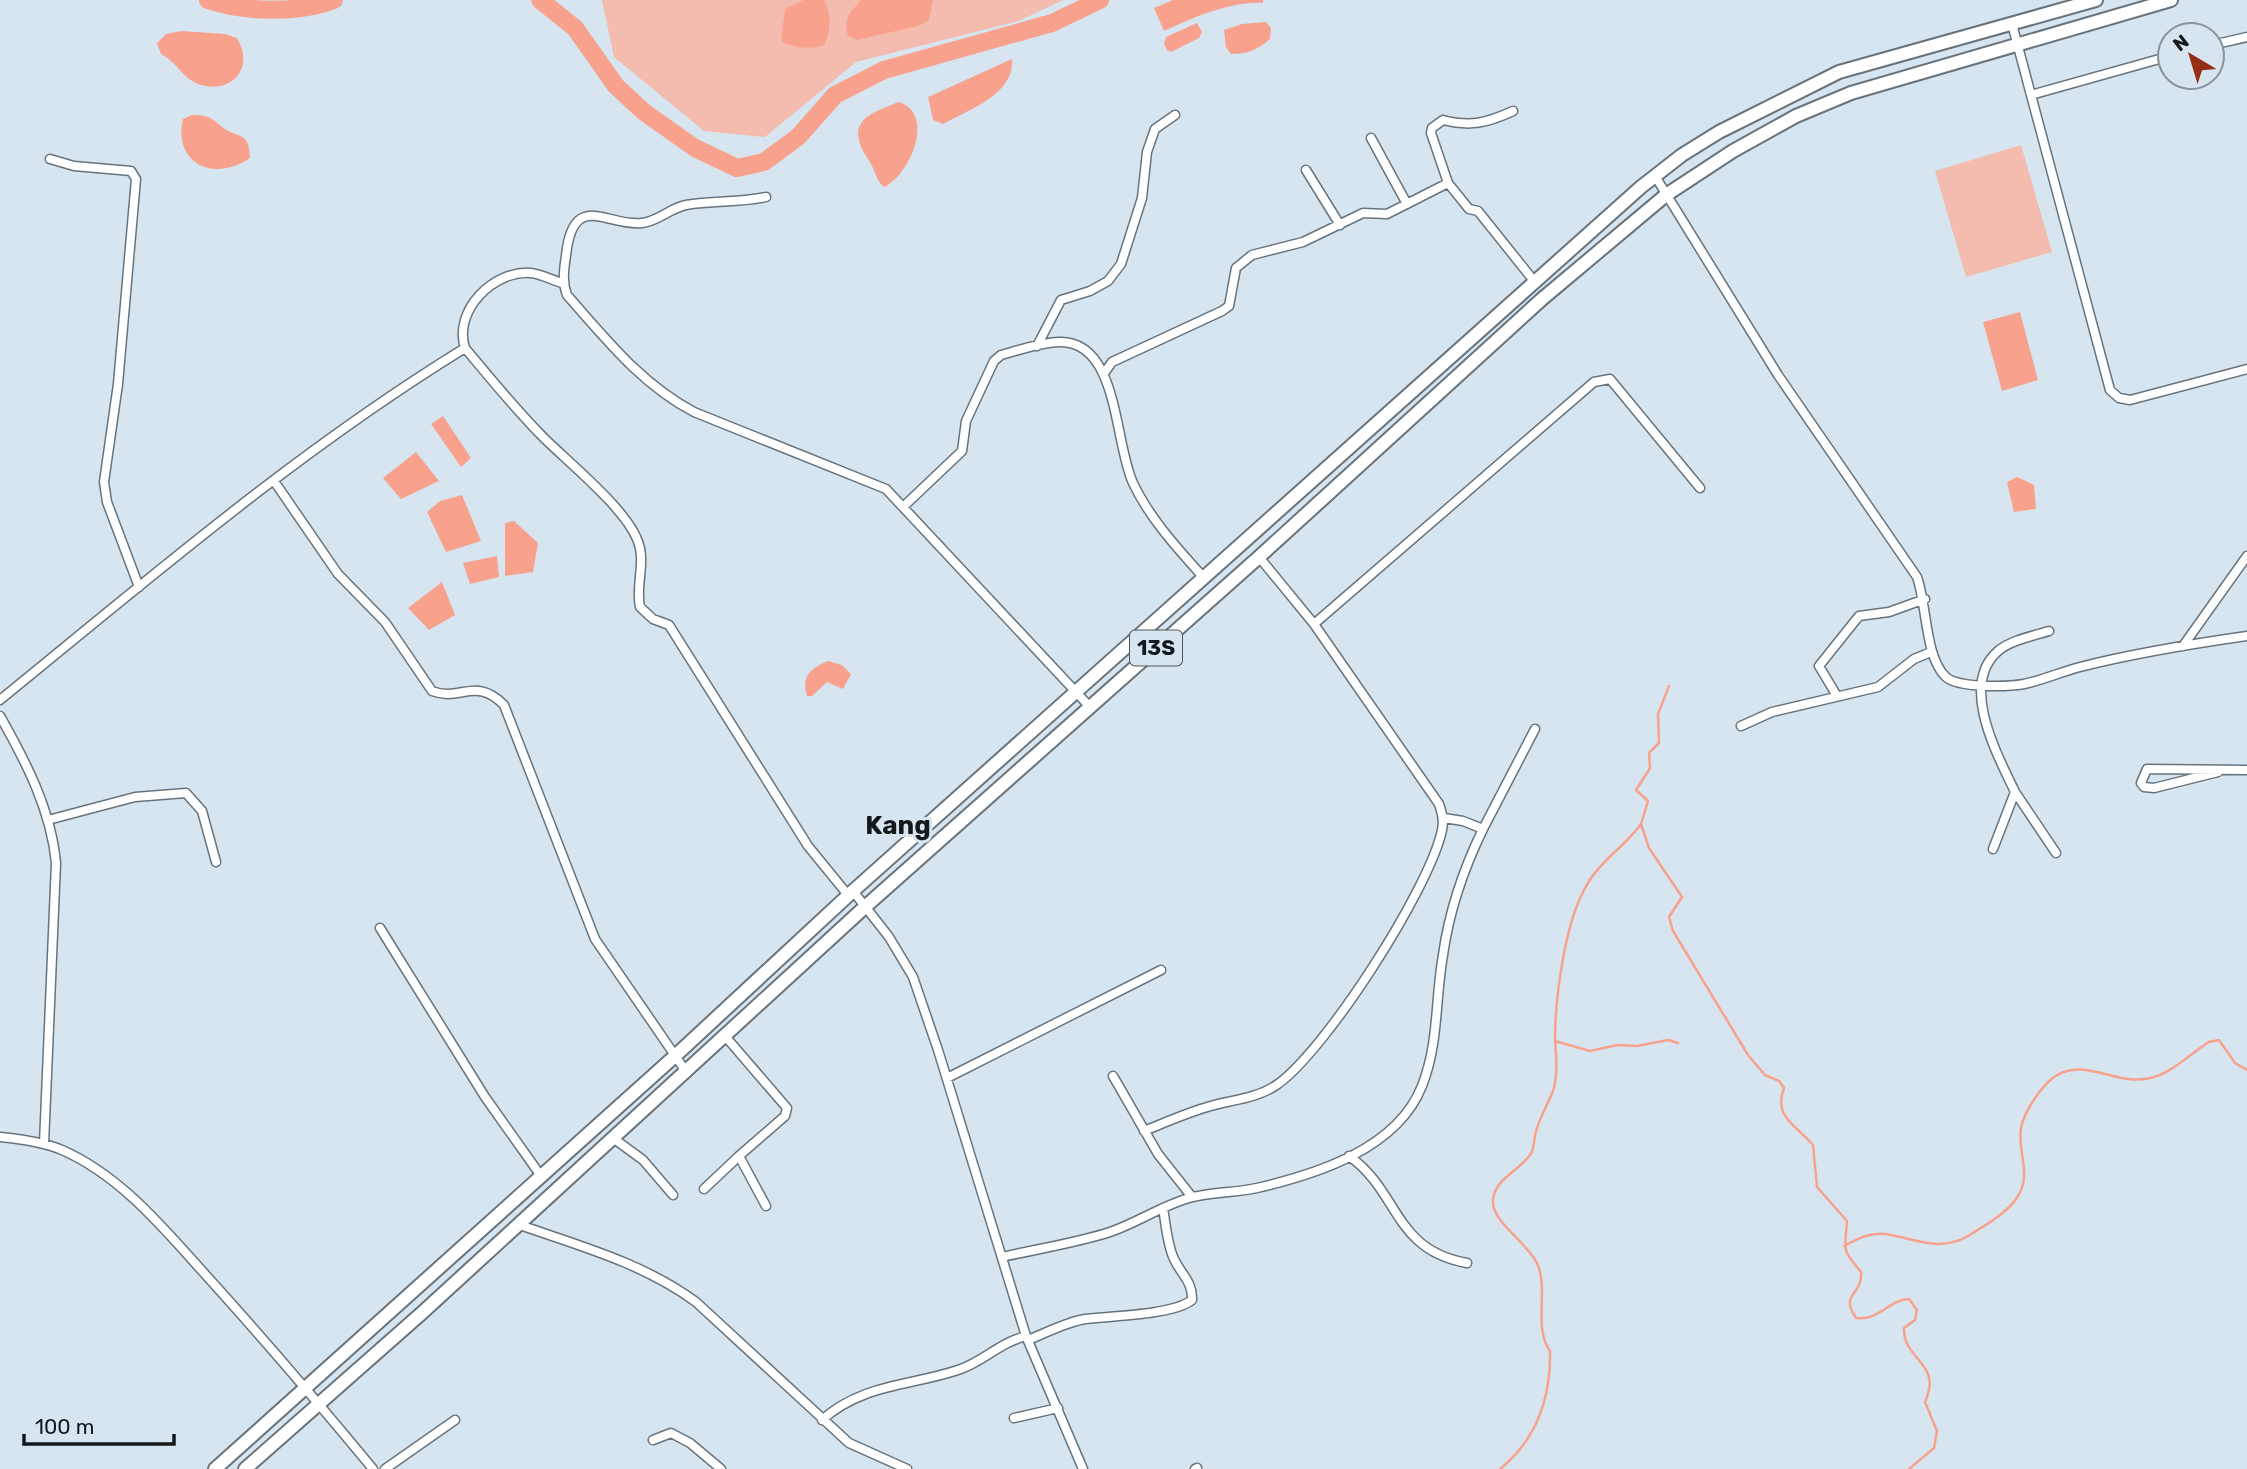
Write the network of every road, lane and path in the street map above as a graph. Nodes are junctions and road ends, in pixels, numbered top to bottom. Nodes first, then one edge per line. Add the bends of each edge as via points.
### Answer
1 (2096, 0) edge
2 (2171, 0) edge
3 (2012, 24) junction
4 (2247, 37) edge
5 (2226, 42) edge
6 (2015, 43) junction
7 (2156, 60) edge
8 (2031, 95) junction
9 (1513, 111) dead end
10 (1175, 115) dead end
11 (1371, 138) dead end
12 (50, 159) dead end
13 (1306, 170) dead end
14 (1655, 176) junction
15 (1448, 183) junction
16 (1666, 195) junction
17 (766, 197) dead end
18 (1407, 204) junction
19 (1340, 225) junction
20 (1534, 281) junction
21 (562, 283) junction
22 (1037, 346) junction
23 (465, 348) junction
24 (1447, 360) junction
25 (2247, 369) edge
26 (1105, 372) junction
27 (1459, 375) junction
28 (274, 481) junction
29 (1700, 488) dead end
30 (904, 507) junction
31 (2247, 556) edge
32 (1259, 557) junction
33 (1204, 578) junction
34 (139, 587) junction
35 (1925, 599) junction
36 (1314, 624) junction
37 (2049, 631) dead end
38 (2247, 636) edge
39 (2183, 646) junction
40 (1931, 652) junction
41 (1978, 685) junction
42 (1077, 694) junction
43 (1837, 696) junction
44 (0, 699) edge
45 (1090, 707) junction
46 (0, 716) edge
47 (1741, 726) dead end
48 (1535, 729) dead end
49 (2247, 770) edge
50 (2218, 772) junction
51 (2015, 792) junction
52 (1444, 818) junction
53 (48, 820) junction
54 (1483, 830) junction
55 (1993, 849) dead end
56 (2056, 853) dead end
57 (216, 862) dead end
58 (851, 893) junction
59 (866, 906) junction
60 (380, 928) dead end
61 (1161, 970) dead end
62 (725, 1036) junction
63 (676, 1056) junction
64 (687, 1073) junction
65 (1113, 1076) dead end
66 (947, 1078) junction
67 (1144, 1131) junction
68 (0, 1137) edge
69 (613, 1138) junction
70 (44, 1144) junction
71 (739, 1156) junction
72 (1349, 1156) junction
73 (541, 1176) junction
74 (704, 1189) dead end
75 (673, 1195) dead end
76 (1192, 1197) junction
77 (765, 1206) dead end
78 (1163, 1208) junction
79 (520, 1225) junction
80 (1002, 1257) junction
81 (1467, 1262) dead end
82 (1027, 1338) junction
83 (305, 1386) junction
84 (318, 1402) junction
85 (1058, 1408) junction
86 (1014, 1418) dead end
87 (455, 1420) dead end
88 (822, 1420) junction
89 (653, 1440) dead end
90 (882, 1460) junction
91 (215, 1469) edge
92 (245, 1469) edge
93 (373, 1469) edge
94 (385, 1469) edge
95 (721, 1469) edge
96 (876, 1469) edge
97 (907, 1469) edge
98 (1083, 1469) edge

1 - 3 highway, 13S
2 - 6 highway, 13S
3 - 6 street
3 - 14 highway, 13S via 1839,72 1719,132
4 - 5 street
6 - 8 street
6 - 16 highway, 13S via 1851,93 1796,116
7 - 8 street
8 - 25 street via 2110,390 2130,400
9 - 15 street via 1487,123 1443,120 1432,128
10 - 22 street via 1155,129 1147,152 1142,198 1121,264 1108,281 1061,300
11 - 18 street
12 - 34 street via 131,171 136,178 118,384 104,482
13 - 19 street
14 - 16 street
14 - 20 highway, 13S
15 - 18 street
15 - 20 street via 1469,209 1478,211
16 - 27 highway, 13S
16 - 35 street via 1778,375 1917,577
17 - 21 street via 686,205 638,224 589,215 571,228
18 - 19 street via 1387,214 1363,214
19 - 26 street via 1304,243 1252,255 1236,268 1228,306 1222,312 1112,362
20 - 24 highway, 13S
21 - 23 street via 531,273 513,274 482,291 462,329
21 - 30 street via 567,295 633,369 663,396 880,485
22 - 26 street via 1061,342 1080,348 1097,359
22 - 30 street via 994,361 966,421 962,451
23 - 28 street
23 - 58 street via 630,527 643,562 640,607 669,625 808,846
24 - 27 highway
24 - 33 highway, 13S
26 - 33 street via 1134,484 1166,535
27 - 32 highway, 13S
28 - 34 street
28 - 63 street via 338,574 385,622 432,691 480,690 504,705 595,939
29 - 36 street via 1610,379 1603,378
30 - 42 street
31 - 39 street
32 - 36 street
32 - 45 highway, 13S
33 - 42 highway, 13S
34 - 44 street
35 - 40 street
35 - 43 street via 1889,612 1859,616 1819,666
36 - 52 street via 1439,804
37 - 41 street via 2000,649 1988,661
38 - 39 street
39 - 41 street via 2078,667 2022,684
40 - 41 street via 1948,679
40 - 43 street via 1907,663 1878,687
41 - 51 street via 1993,742
42 - 45 street
42 - 58 highway, 13S
43 - 47 street via 1772,712
45 - 59 highway, 13S
46 - 53 street via 23,756
48 - 54 street
49 - 50 street
50 - 50 street via 2147,769 2141,783 2154,788
51 - 55 street
51 - 56 street
52 - 54 street
52 - 67 street via 1426,875 1321,1041 1276,1085
53 - 57 street via 135,797 186,793 202,811
53 - 70 street via 57,863
54 - 72 street via 1466,865 1443,955 1437,1034 1422,1088 1393,1129
58 - 59 street
58 - 63 highway, 13S
59 - 62 highway, 13S
59 - 66 street via 913,977
60 - 73 street via 485,1097
61 - 66 street
62 - 64 highway, 13S
62 - 71 street via 786,1108 785,1116
63 - 64 street
63 - 73 highway, 13S
64 - 69 highway, 13S
65 - 67 street
66 - 80 street
67 - 76 street
68 - 70 street
69 - 75 street via 643,1160
69 - 79 highway, 13S
70 - 83 street via 92,1167 146,1210
71 - 74 street
71 - 77 street
72 - 76 street via 1255,1189
72 - 81 street via 1378,1182 1403,1227 1444,1259
73 - 83 highway, 13S
76 - 78 street
78 - 80 street via 1110,1232
78 - 82 street via 1174,1260 1187,1277 1192,1300 1168,1311 1082,1320
79 - 84 highway, 13S
79 - 88 street via 672,1284
80 - 82 street
82 - 85 street
82 - 88 street via 1006,1342 957,1370 856,1396
83 - 84 street
83 - 91 highway, 13S
84 - 92 highway, 13S
84 - 93 street
85 - 86 street
85 - 98 street
87 - 94 street
88 - 90 street via 849,1443
89 - 95 street via 671,1433
90 - 96 street
90 - 97 street

